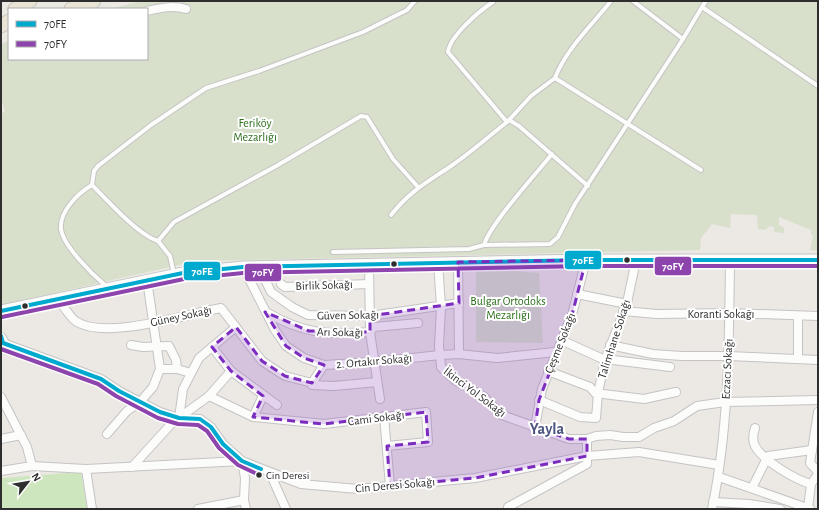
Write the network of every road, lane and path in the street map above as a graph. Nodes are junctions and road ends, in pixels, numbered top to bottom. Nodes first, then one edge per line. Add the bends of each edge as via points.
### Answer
1 (30, 1) edge
2 (41, 1) edge
3 (415, 1) edge
4 (611, 1) edge
5 (633, 1) edge
6 (706, 1) edge
7 (493, 2) dead end
8 (702, 7) junction
9 (17, 8) edge
10 (30, 8) edge
11 (186, 9) dead end
12 (148, 11) edge
13 (683, 40) junction
14 (554, 78) junction
15 (818, 86) edge
16 (508, 121) junction
17 (627, 124) junction
18 (552, 154) junction
19 (701, 170) dead end
20 (92, 185) junction
21 (588, 186) junction
22 (418, 187) junction
23 (391, 215) dead end
24 (158, 241) junction
25 (484, 246) junction
26 (333, 252) dead end
27 (586, 260) junction
28 (636, 260) junction
29 (730, 260) junction
30 (818, 260) edge
31 (438, 262) junction
32 (458, 262) junction
33 (369, 263) junction
34 (258, 266) junction
35 (243, 267) junction
36 (174, 275) junction
37 (147, 280) junction
38 (281, 284) dead end
39 (369, 284) junction
40 (108, 288) junction
41 (578, 294) junction
42 (58, 299) junction
43 (459, 303) junction
44 (440, 306) junction
45 (625, 308) junction
46 (1, 311) edge
47 (265, 312) junction
48 (729, 313) junction
49 (370, 316) junction
50 (798, 316) junction
51 (818, 316) edge
52 (152, 322) junction
53 (418, 323) dead end
54 (236, 327) junction
55 (370, 332) junction
56 (561, 340) junction
57 (2, 341) edge
58 (131, 345) dead end
59 (610, 345) junction
60 (157, 347) junction
61 (212, 347) junction
62 (555, 352) junction
63 (459, 354) junction
64 (440, 355) junction
65 (728, 356) junction
66 (798, 359) junction
67 (605, 360) junction
68 (818, 360) edge
69 (374, 362) junction
70 (324, 365) junction
71 (670, 367) dead end
72 (160, 368) junction
73 (177, 369) junction
74 (231, 371) junction
75 (548, 371) junction
76 (191, 374) junction
77 (377, 382) junction
78 (312, 385) dead end
79 (676, 392) dead end
80 (598, 393) junction
81 (209, 396) junction
82 (263, 396) junction
83 (1, 397) edge
84 (380, 399) dead end
85 (539, 400) junction
86 (818, 400) edge
87 (140, 402) junction
88 (725, 402) junction
89 (277, 405) dead end
90 (818, 412) edge
91 (384, 416) junction
92 (253, 417) junction
93 (179, 418) junction
94 (535, 427) junction
95 (755, 428) dead end
96 (107, 434) dead end
97 (21, 435) junction
98 (639, 437) junction
99 (1, 439) edge
100 (587, 439) junction
101 (386, 446) junction
102 (812, 450) junction
103 (639, 452) junction
104 (587, 456) junction
105 (767, 458) junction
106 (242, 461) junction
107 (719, 465) junction
108 (32, 466) junction
109 (132, 467) junction
110 (86, 469) junction
111 (1, 470) edge
112 (270, 473) junction
113 (818, 473) edge
114 (719, 477) junction
115 (811, 484) junction
116 (390, 486) junction
117 (752, 488) junction
118 (244, 500) junction
119 (713, 506) edge
120 (92, 509) edge
121 (198, 509) edge
122 (246, 509) edge
123 (286, 509) edge
124 (508, 509) edge
125 (780, 509) edge
126 (809, 509) edge

1 - 9 main road
2 - 10 main road
3 - 20 lane via 407,10 363,32 206,88 151,125 98,166 94,171
4 - 14 lane via 570,51
5 - 13 lane
6 - 8 lane
7 - 16 lane via 453,39 448,52
8 - 13 lane
8 - 15 lane
11 - 12 street via 179,6
13 - 17 lane
14 - 16 lane via 531,96
14 - 17 lane
16 - 18 lane via 519,126
16 - 22 lane via 452,166
17 - 19 lane
17 - 21 lane
18 - 21 lane
18 - 25 lane via 502,216 486,238
20 - 24 lane via 124,217
20 - 40 lane via 71,204 62,218 61,228 66,241 79,259
21 - 25 lane via 558,237 550,244
22 - 23 lane
22 - 24 lane via 392,158 367,117 361,116 174,222
24 - 36 lane via 170,256
25 - 26 lane via 469,249
27 - 28 street
27 - 32 street
27 - 41 street, Çeşme Sokağı
28 - 29 street
28 - 45 street, Talimhane Sokağı
29 - 30 street
29 - 48 street, Eczacı Sokağı
31 - 32 street
31 - 33 street
31 - 44 street, İkinci Yol Sokağı
32 - 43 street
33 - 34 street
33 - 39 street
34 - 35 street
34 - 49 street, Güven Sokağı via 271,292 308,315
35 - 36 street
35 - 47 street, 2. Ortakır Sokağı
36 - 37 street
37 - 40 street
37 - 52 street
38 - 39 street, Birlik Sokağı via 286,287
39 - 49 street
40 - 42 street
41 - 45 street, Koranti Sokağı
41 - 56 street, Çeşme Sokağı
42 - 46 street
42 - 52 street, Güney Sokağı via 76,322 90,327 115,329
43 - 44 street, Güven Sokağı
43 - 63 street
44 - 49 street, Güven Sokağı
44 - 64 street, İkinci Yol Sokağı
45 - 48 street, Koranti Sokağı via 657,314
45 - 59 street, Talimhane Sokağı
47 - 55 street, Arı Sokağı via 286,324 309,331 346,334
47 - 70 street, 2. Ortakır Sokağı via 286,346 304,358
48 - 50 street, Koranti Sokağı
48 - 65 street, Eczacı Sokağı
49 - 55 street
50 - 51 street, Koranti Sokağı
50 - 66 street
52 - 54 street, Güney Sokağı via 221,308
52 - 60 street
53 - 55 street, Arı Sokağı via 374,327
54 - 61 street
54 - 70 street, Güney Sokağı via 262,361 285,376 312,383
55 - 69 street
56 - 62 street, Çeşme Sokağı
56 - 67 street
57 - 87 street via 101,379
58 - 60 street via 143,348
59 - 65 street via 653,354
59 - 67 street, Talimhane Sokağı
60 - 72 street
60 - 73 street via 169,346 176,360
61 - 74 street
61 - 76 street via 199,358
62 - 63 street, 2. Ortakır Sokağı via 497,358
62 - 75 street, Çeşme Sokağı
63 - 64 street, 2. Ortakır Sokağı
64 - 69 street, 2. Ortakır Sokağı
64 - 94 street, İkinci Yol Sokağı via 441,367 456,381 483,396 502,415
65 - 66 street
65 - 88 street, Eczacı Sokağı
66 - 68 street
67 - 71 street
67 - 80 street, Talimhane Sokağı
69 - 70 street, 2. Ortakır Sokağı
69 - 77 street
72 - 73 street
72 - 87 street via 153,387
73 - 76 street
74 - 81 street
74 - 82 street
75 - 80 street via 590,387
75 - 85 street, Çeşme Sokağı
76 - 93 street via 183,388
77 - 78 street via 334,386
77 - 84 street
79 - 80 street via 644,399
80 - 85 street, Talimhane Sokağı via 596,418 580,416
81 - 92 street, Cami Sokağı
81 - 93 street
82 - 89 street
82 - 92 street
83 - 97 street
85 - 94 street, Çeşme Sokağı
86 - 88 street, İkinci Yol Sokağı
87 - 93 street
87 - 96 street via 127,411
88 - 98 street, İkinci Yol Sokağı via 697,406
88 - 107 street, Eczacı Sokağı
90 - 102 street
91 - 92 street, Cami Sokağı via 324,424
91 - 101 street
91 - 101 street, Cami Sokağı via 426,412 428,442
93 - 106 street via 200,419 211,427 223,444
93 - 109 street
94 - 100 street, İkinci Yol Sokağı via 569,439
95 - 105 street via 752,436 755,446
97 - 99 street
97 - 108 street
98 - 100 street, İkinci Yol Sokağı via 623,438 610,435
98 - 103 street
100 - 104 street
101 - 116 street
102 - 105 street
102 - 113 street via 810,463
103 - 104 street, Cin Deresi Sokağı
103 - 107 street, Cin Deresi Sokağı
104 - 116 street, Cin Deresi Sokağı via 475,478
104 - 124 street via 587,464
105 - 115 street via 786,472
105 - 117 street
106 - 109 street, Cin Deresi Sokağı
106 - 112 street, Cin Deresi Sokağı
106 - 118 street via 246,478
107 - 114 street, Eczacı Sokağı
108 - 110 street, Cin Deresi Sokağı
108 - 111 street, Cin Deresi Sokağı
109 - 110 street, Cin Deresi Sokağı
110 - 120 street
112 - 116 street, Cin Deresi Sokağı via 301,484 358,490
112 - 123 street
113 - 115 street
114 - 117 street
114 - 119 street, Eczacı Sokağı
115 - 126 street
117 - 126 street
118 - 121 street
118 - 122 street
119 - 125 street via 749,504

